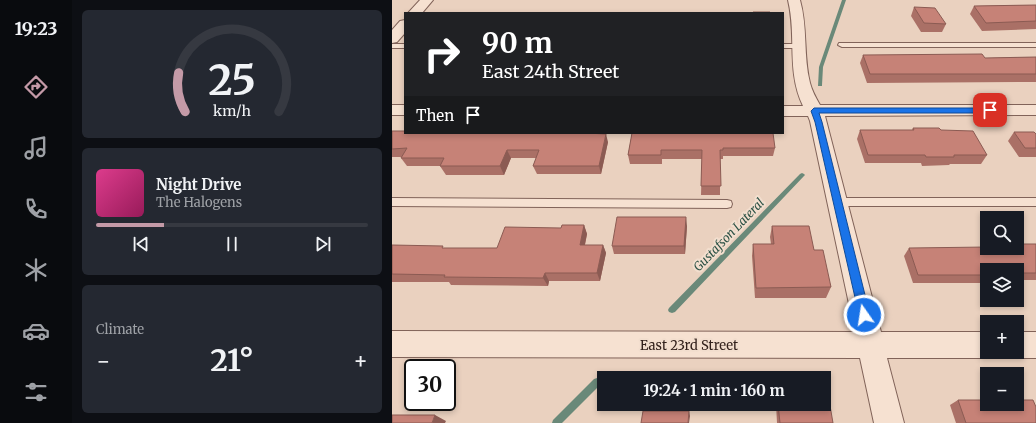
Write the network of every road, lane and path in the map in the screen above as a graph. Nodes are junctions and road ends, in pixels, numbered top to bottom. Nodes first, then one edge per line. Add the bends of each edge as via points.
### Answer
1 (427, 0) edge
2 (794, 0) edge
3 (416, 12) edge
4 (404, 25) edge
5 (392, 38) edge
6 (842, 45) dead end
7 (1036, 45) edge
8 (392, 46) edge
9 (404, 46) edge
10 (791, 46) edge
11 (392, 110) edge
12 (404, 110) edge
13 (1036, 110) edge
14 (784, 111) edge
15 (814, 111) junction
16 (392, 202) edge
17 (838, 202) junction
18 (1036, 202) edge
19 (727, 204) dead end
20 (392, 344) edge
21 (871, 345) junction
22 (980, 345) edge
23 (1024, 345) edge
24 (1036, 345) edge
25 (889, 423) edge

1 - 3 street
2 - 10 street
4 - 5 street
6 - 7 lane
8 - 9 lane
10 - 15 street via 807,98
11 - 12 street
13 - 15 street
14 - 15 street
15 - 17 street via 819,122
16 - 19 lane
17 - 18 lane
17 - 21 street
20 - 21 street, East 23rd Street
21 - 22 street, East 23rd Street
21 - 25 street
23 - 24 street

